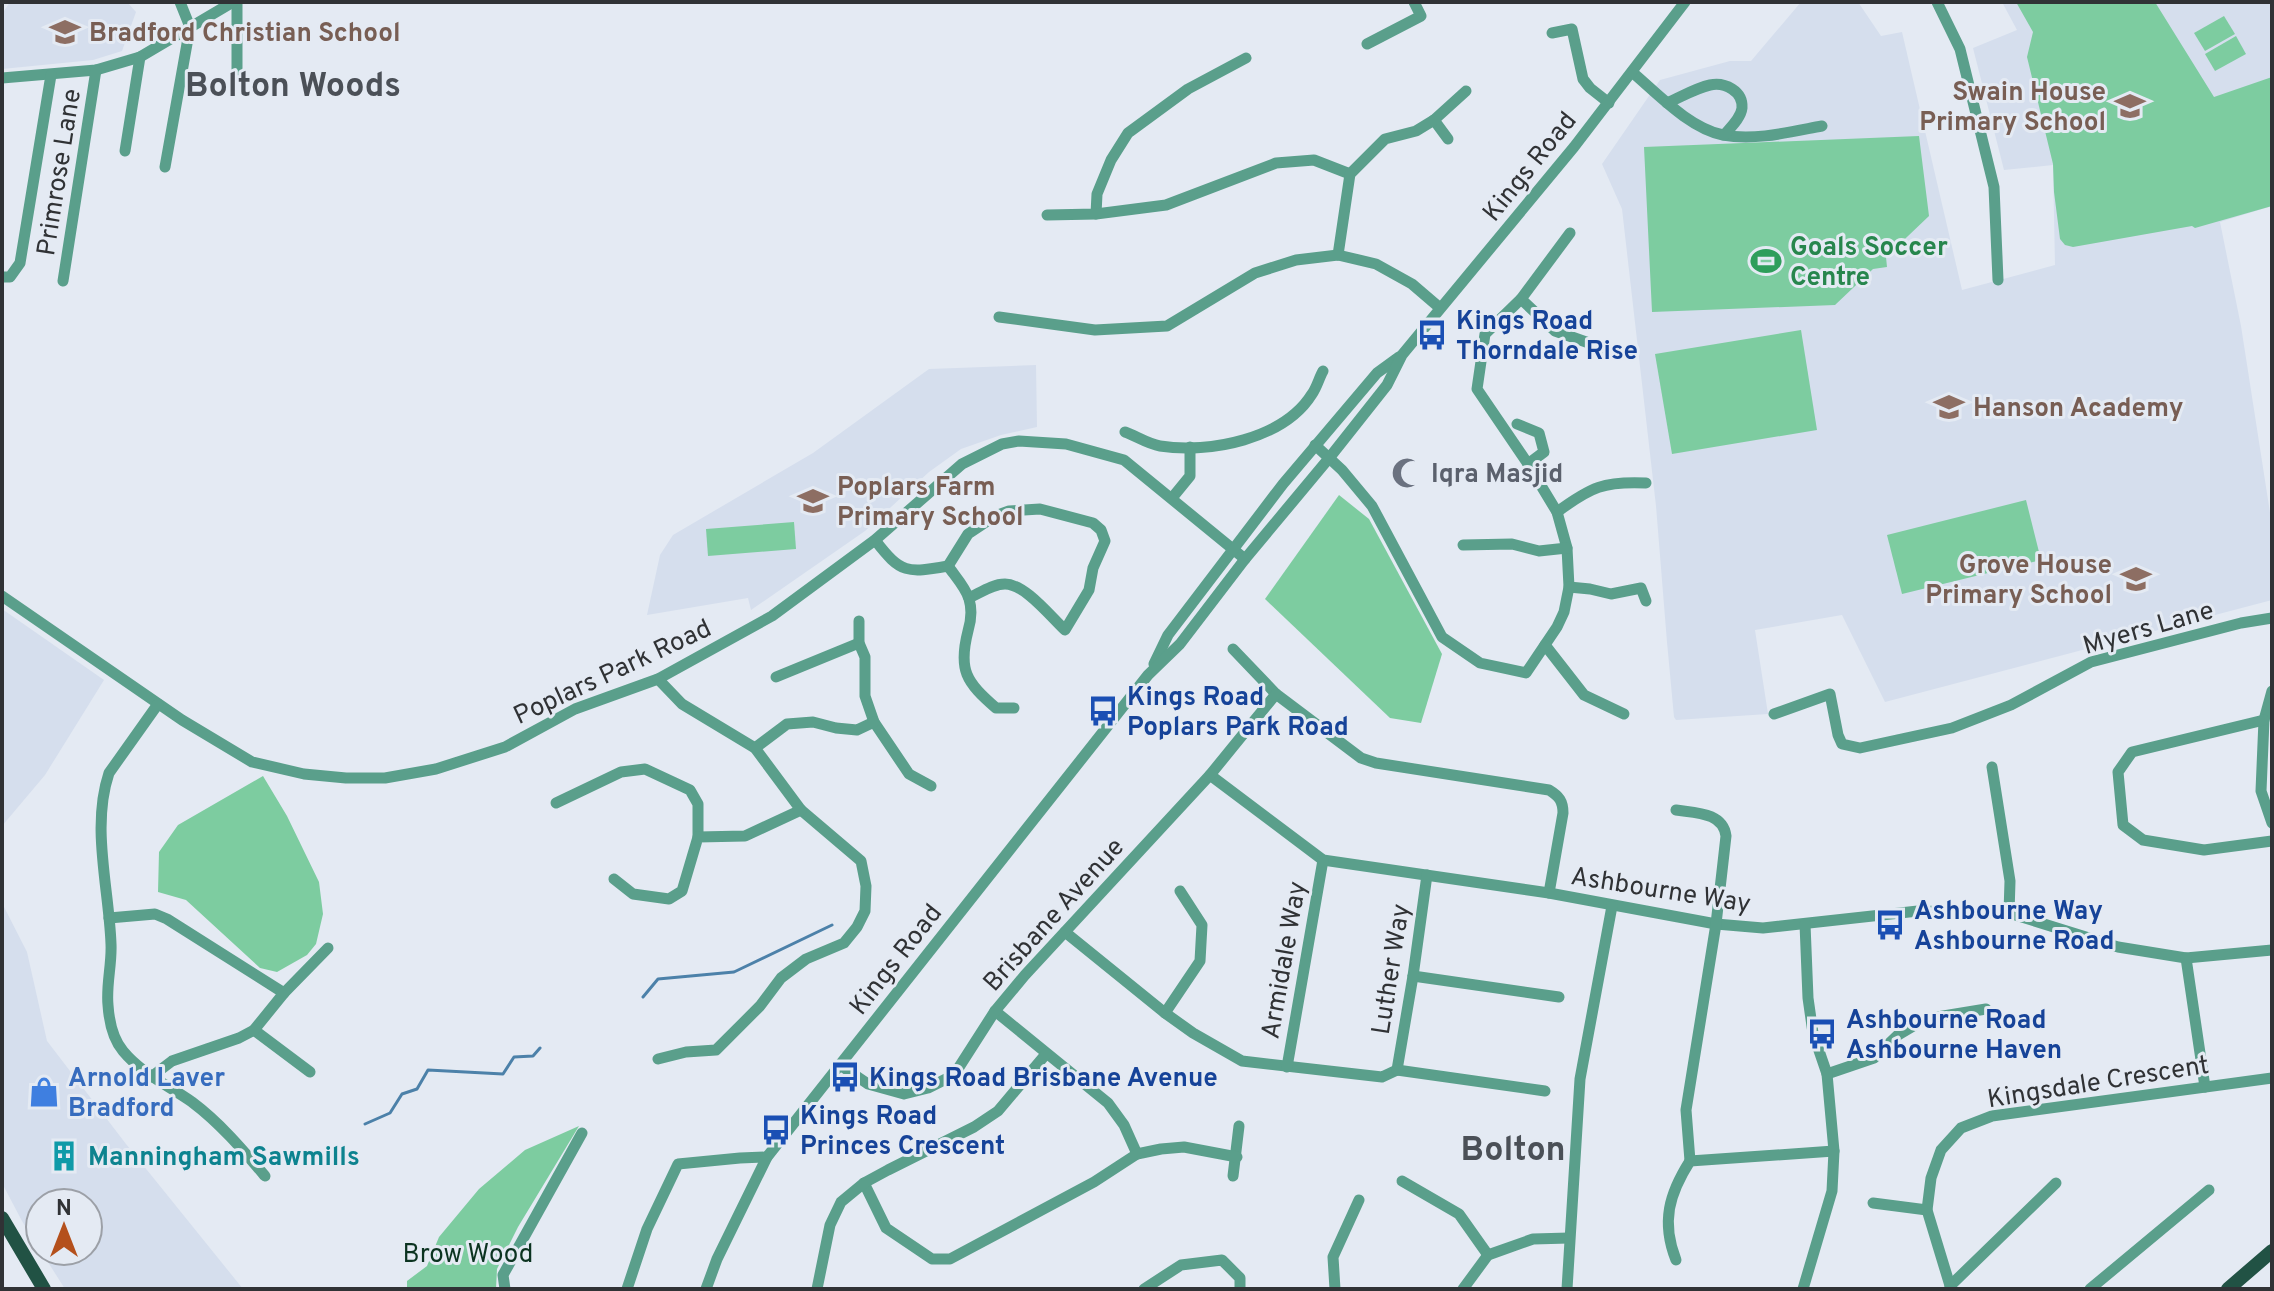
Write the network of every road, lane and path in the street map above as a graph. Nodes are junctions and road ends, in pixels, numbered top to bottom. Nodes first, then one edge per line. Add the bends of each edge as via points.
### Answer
1 (180, 2) edge
2 (235, 2) edge
3 (1414, 2) edge
4 (1685, 2) edge
5 (1937, 2) edge
6 (190, 27) junction
7 (1552, 33) dead end
8 (1367, 44) dead end
9 (140, 57) junction
10 (1246, 58) dead end
11 (96, 70) junction
12 (1632, 72) junction
13 (51, 75) junction
14 (2, 78) edge
15 (237, 78) dead end
16 (1466, 91) dead end
17 (1609, 103) junction
18 (1667, 103) junction
19 (1434, 120) junction
20 (1822, 126) dead end
21 (1724, 135) junction
22 (1448, 139) dead end
23 (125, 151) dead end
24 (165, 167) dead end
25 (1350, 174) junction
26 (1096, 214) junction
27 (1047, 215) dead end
28 (1570, 233) dead end
29 (1338, 255) junction
30 (2, 277) edge
31 (1998, 280) dead end
32 (63, 281) dead end
33 (1521, 299) junction
34 (1440, 308) junction
35 (999, 317) dead end
36 (1603, 348) dead end
37 (1402, 355) junction
38 (1323, 371) dead end
39 (1517, 424) dead end
40 (1125, 432) dead end
41 (1315, 445) junction
42 (1190, 447) junction
43 (1330, 457) junction
44 (1528, 464) junction
45 (1646, 483) dead end
46 (1172, 498) junction
47 (1557, 512) junction
48 (875, 540) junction
49 (1463, 545) dead end
50 (1567, 548) junction
51 (1232, 549) junction
52 (1245, 559) junction
53 (948, 566) junction
54 (1569, 587) junction
55 (2, 596) edge
56 (969, 598) junction
57 (1646, 601) dead end
58 (2272, 618) edge
59 (859, 621) dead end
60 (859, 643) junction
61 (1545, 645) junction
62 (1233, 649) dead end
63 (1148, 675) junction
64 (776, 677) dead end
65 (658, 679) junction
66 (2272, 691) edge
67 (1276, 694) junction
68 (1616, 694) dead end
69 (158, 704) junction
70 (1014, 708) dead end
71 (1612, 708) junction
72 (1624, 714) dead end
73 (1774, 714) dead end
74 (2264, 720) junction
75 (874, 722) junction
76 (755, 748) junction
77 (1992, 767) dead end
78 (1210, 775) junction
79 (931, 786) dead end
80 (556, 803) dead end
81 (801, 810) junction
82 (1676, 810) dead end
83 (2272, 823) edge
84 (698, 837) junction
85 (2272, 841) edge
86 (1323, 860) junction
87 (1427, 875) junction
88 (614, 879) dead end
89 (1180, 891) dead end
90 (1549, 893) junction
91 (1612, 906) junction
92 (2009, 913) junction
93 (109, 918) junction
94 (1716, 924) junction
95 (1805, 924) junction
96 (1065, 932) junction
97 (328, 948) dead end
98 (2272, 950) edge
99 (2186, 958) junction
100 (1413, 976) junction
101 (284, 993) junction
102 (1559, 997) dead end
103 (1986, 1009) dead end
104 (995, 1011) junction
105 (1165, 1013) junction
106 (254, 1030) junction
107 (1046, 1054) junction
108 (658, 1059) dead end
109 (840, 1065) junction
110 (1287, 1067) junction
111 (1397, 1070) junction
112 (310, 1072) dead end
113 (1827, 1074) junction
114 (151, 1077) junction
115 (2272, 1078) edge
116 (2205, 1087) junction
117 (1545, 1091) dead end
118 (1239, 1126) dead end
119 (582, 1133) dead end
120 (1834, 1151) junction
121 (1137, 1154) junction
122 (767, 1157) junction
123 (1237, 1157) junction
124 (1690, 1161) junction
125 (265, 1176) dead end
126 (1233, 1176) dead end
127 (1402, 1181) dead end
128 (864, 1183) junction
129 (2056, 1183) dead end
130 (2209, 1190) dead end
131 (1359, 1200) dead end
132 (1873, 1203) dead end
133 (1927, 1210) junction
134 (2, 1218) edge
135 (1569, 1238) junction
136 (2272, 1251) edge
137 (1488, 1255) junction
138 (1676, 1260) dead end
139 (1950, 1288) edge
140 (44, 1289) edge
141 (505, 1289) edge
142 (627, 1289) edge
143 (706, 1289) edge
144 (817, 1289) edge
145 (1144, 1289) edge
146 (1240, 1289) edge
147 (1335, 1289) edge
148 (1463, 1289) edge
149 (1567, 1289) edge
150 (1803, 1289) edge
151 (2090, 1289) edge
152 (2228, 1289) edge

1 - 6 street
2 - 6 street
2 - 15 street
3 - 8 street via 1421,16
4 - 12 street, Kings Road
5 - 31 street via 1960,49 1994,187
6 - 9 street
6 - 24 street
7 - 17 street via 1572,29 1583,79
9 - 11 street
9 - 23 street
10 - 26 street via 1188,89 1128,133 1097,194
11 - 13 street
11 - 32 street, Primrose Lane
12 - 17 street, Kings Road
12 - 18 street
13 - 14 street
13 - 30 street via 20,263 10,277
16 - 19 street
17 - 34 street, Kings Road
18 - 21 street
18 - 21 street via 1711,84 1727,85 1742,106
19 - 22 street
19 - 25 street via 1385,139
20 - 21 street via 1771,136
25 - 26 street via 1314,160 1276,163 1166,205
25 - 29 street
26 - 27 street
28 - 33 street
29 - 34 street via 1376,264
29 - 35 street via 1296,260 1255,273 1167,326 1095,330
33 - 36 street via 1555,331
33 - 44 street via 1485,334 1477,389
34 - 37 street, Kings Road
37 - 41 street, Kings Road via 1377,373
37 - 43 street, Kings Road via 1387,385
38 - 42 street via 1312,395 1291,417 1257,437
39 - 44 street via 1539,433 1544,452
40 - 42 street via 1157,446
41 - 43 street
41 - 51 street, Kings Road
42 - 46 street via 1190,476
43 - 52 street, Kings Road
43 - 61 street via 1372,506 1442,637 1480,663 1526,673
44 - 47 street
45 - 47 street via 1617,481 1583,493
46 - 48 street, Poplars Park Road via 1124,460 1066,444 1019,441 962,464
46 - 51 street, Poplars Park Road
47 - 50 street
48 - 53 street via 892,562 906,568
48 - 65 street, Poplars Park Road via 772,616
49 - 50 street
50 - 54 street
51 - 52 street, Poplars Park Road
51 - 63 street, Kings Road via 1168,635
52 - 63 street, Kings Road via 1180,644
53 - 56 street
53 - 56 street via 968,534 1009,511 1040,509 1093,523 1101,530 1105,541 1089,590 1065,630 1014,585 993,586
54 - 57 street via 1611,594 1641,588
54 - 61 street via 1564,612
55 - 69 street, Poplars Park Road
56 - 70 street via 965,674 997,713
58 - 73 street, Myers Lane via 2091,662 2011,705 1952,728 1860,748 1842,744 1830,694
59 - 60 street
60 - 64 street
60 - 75 street
61 - 71 street via 1584,695
62 - 67 street
63 - 109 street, Kings Road
65 - 69 street, Poplars Park Road via 575,709 505,747 436,769 385,778 304,774 252,762
65 - 76 street via 682,704
66 - 74 street
67 - 78 street, Brisbane Avenue
67 - 90 street via 1361,758 1555,794 1563,813
68 - 71 street
69 - 93 street via 105,785 101,817
71 - 72 street
74 - 83 street via 2261,791
74 - 85 street via 2132,752 2118,772 2123,825 2143,840 2204,850
75 - 76 street via 857,730 813,722 787,724
75 - 79 street via 909,774
76 - 81 street
77 - 92 street via 2010,881
78 - 86 street, Ashbourne Way
78 - 96 street, Brisbane Avenue
80 - 84 street via 621,772 645,769 690,790 698,804
81 - 84 street via 745,836
81 - 108 street via 861,861 865,911 857,927 844,943 806,959 781,978 716,1050
82 - 94 street via 1716,818 1725,828
84 - 88 street via 682,891 669,899 633,894
86 - 87 street, Ashbourne Way
86 - 110 street, Armidale Way
87 - 90 street, Ashbourne Way
87 - 100 street, Luther Way
89 - 105 street via 1202,925 1200,961
90 - 91 street, Ashbourne Way
91 - 94 street, Ashbourne Way
91 - 135 street via 1580,1079
92 - 95 street, Ashbourne Way via 1918,911
92 - 99 street, Ashbourne Way via 2118,947
93 - 101 street via 155,914 167,919
93 - 114 street via 110,1022 121,1049
94 - 95 street, Ashbourne Way
94 - 124 street via 1686,1110
95 - 113 street via 1813,1033
96 - 104 street, Brisbane Avenue
96 - 105 street
97 - 101 street
98 - 99 street, Ashbourne Way
99 - 116 street
100 - 102 street
100 - 111 street, Luther Way
101 - 106 street
103 - 113 street via 1925,1019 1874,1058
104 - 107 street
104 - 109 street, Brisbane Avenue via 954,1075 928,1088 904,1094 868,1084
105 - 110 street via 1242,1061
106 - 112 street
106 - 114 street via 172,1061
107 - 121 street via 1108,1103
107 - 128 street via 998,1111
109 - 122 street, Kings Road
110 - 111 street via 1382,1077
111 - 117 street
113 - 120 street
114 - 125 street via 231,1135
115 - 116 street, Kingsdale Crescent
116 - 133 street, Kingsdale Crescent via 1992,1116 1961,1128 1941,1150
118 - 123 street
119 - 141 street via 503,1275
120 - 124 street
120 - 150 street via 1832,1191
121 - 123 street via 1184,1147
121 - 128 street via 950,1259 932,1259 886,1228
122 - 142 street via 678,1164 647,1229
122 - 143 street, Kings Road
123 - 126 street
124 - 138 street via 1669,1209 1668,1239
127 - 137 street via 1459,1214
128 - 144 street via 841,1202 830,1225
129 - 139 street
130 - 151 street
131 - 147 street via 1333,1257
132 - 133 street
133 - 139 street, Kingsdale Crescent
134 - 140 main road
135 - 137 street via 1533,1239
135 - 149 street
136 - 152 main road
137 - 148 street
145 - 146 street via 1181,1265 1222,1260 1240,1278

